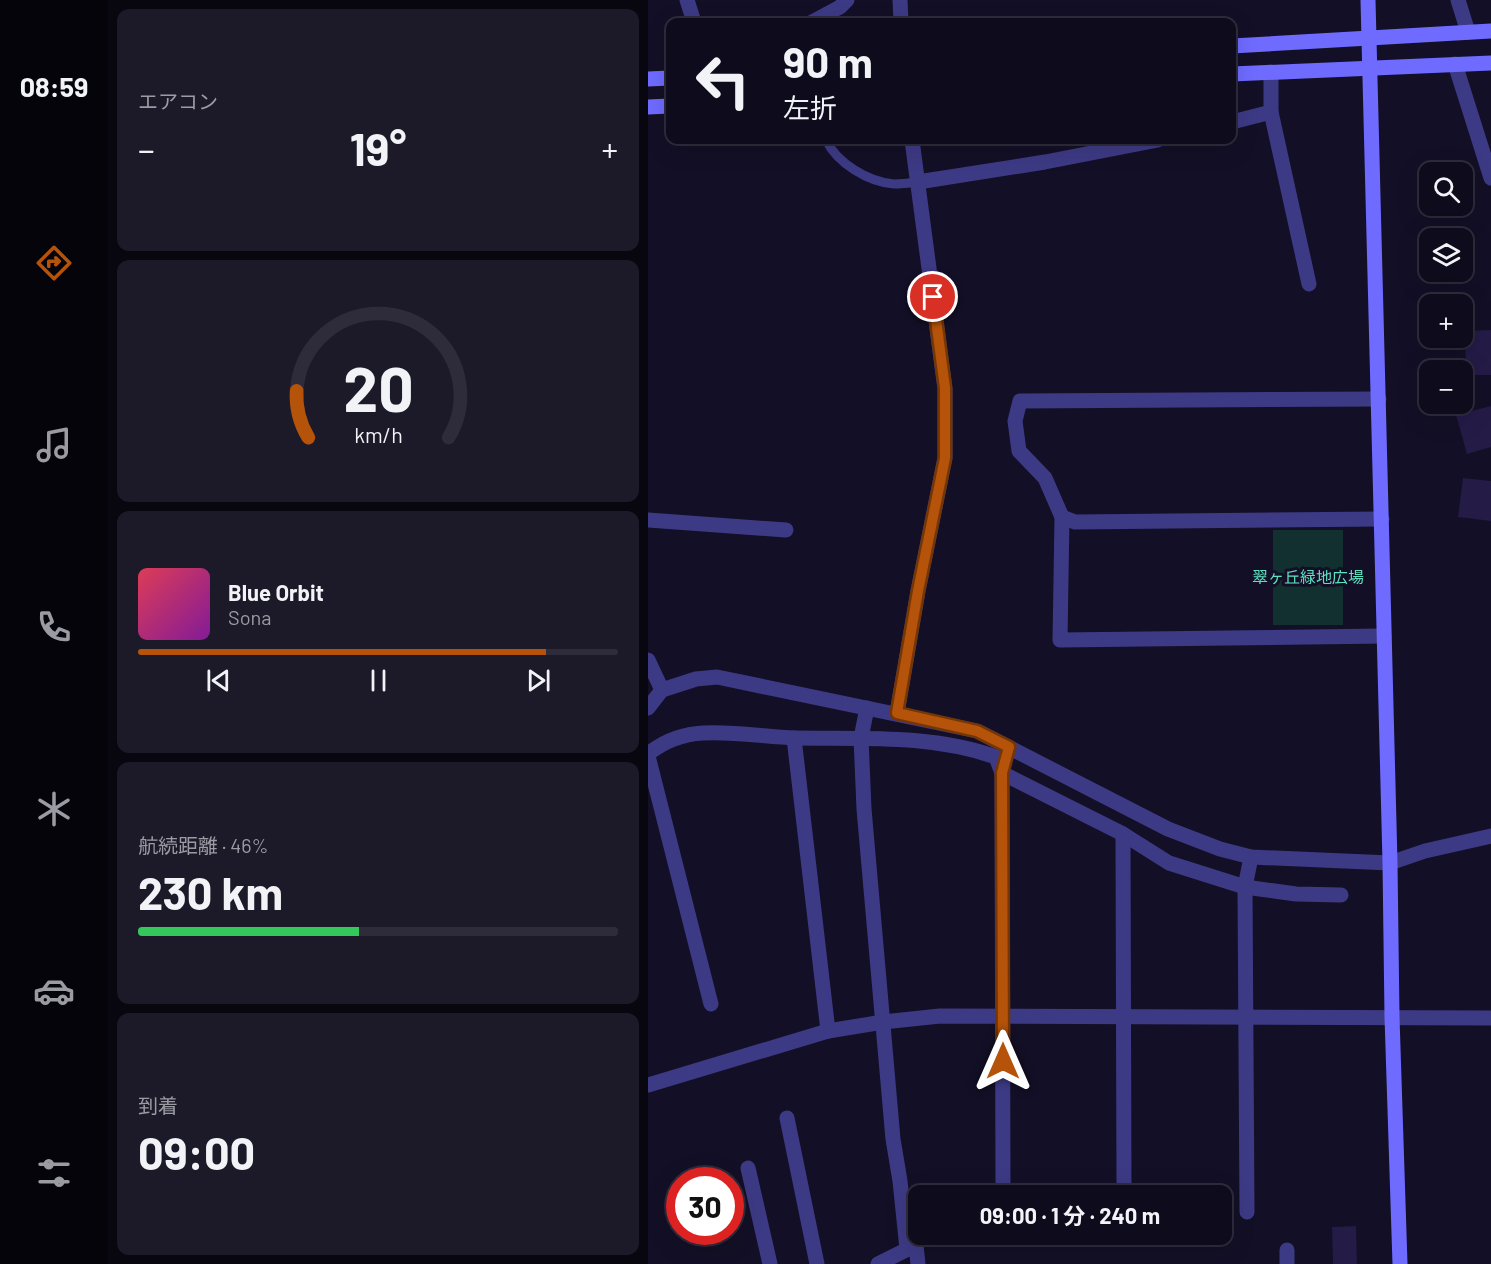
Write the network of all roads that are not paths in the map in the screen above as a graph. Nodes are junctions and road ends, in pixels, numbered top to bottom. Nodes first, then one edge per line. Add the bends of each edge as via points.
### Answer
1 (687, 0) edge
2 (847, 0) edge
3 (900, 0) edge
4 (1368, 0) edge
5 (1458, 0) edge
6 (693, 18) edge
7 (819, 18) edge
8 (901, 18) edge
9 (1491, 31) edge
10 (1468, 32) junction
11 (1369, 39) junction
12 (1236, 46) edge
13 (1491, 63) edge
14 (1455, 64) junction
15 (1370, 68) junction
16 (1271, 72) junction
17 (1236, 74) edge
18 (666, 78) edge
19 (648, 79) edge
20 (666, 106) edge
21 (648, 107) edge
22 (1271, 112) junction
23 (1236, 121) edge
24 (828, 144) edge
25 (913, 144) edge
26 (1137, 144) edge
27 (1491, 178) edge
28 (918, 182) junction
29 (1309, 284) dead end
30 (1379, 399) junction
31 (1062, 517) junction
32 (1382, 519) junction
33 (648, 520) edge
34 (786, 530) dead end
35 (1384, 636) junction
36 (648, 660) edge
37 (662, 690) junction
38 (648, 708) edge
39 (867, 708) junction
40 (897, 713) junction
41 (794, 738) junction
42 (861, 738) junction
43 (1009, 747) junction
44 (648, 755) edge
45 (1002, 773) junction
46 (1123, 834) junction
47 (1491, 836) edge
48 (1251, 857) junction
49 (1390, 863) junction
50 (1245, 887) junction
51 (1341, 895) dead end
52 (711, 1004) dead end
53 (1003, 1016) junction
54 (1122, 1017) junction
55 (1247, 1017) junction
56 (1392, 1017) junction
57 (1491, 1018) edge
58 (883, 1022) junction
59 (828, 1031) junction
60 (649, 1080) edge
61 (787, 1118) dead end
62 (747, 1168) dead end
63 (1004, 1185) edge
64 (1124, 1185) edge
65 (1247, 1212) dead end
66 (907, 1249) junction
67 (770, 1264) edge
68 (817, 1264) edge
69 (878, 1264) edge
70 (918, 1264) edge
71 (1400, 1264) edge

1 - 6 street
2 - 7 street
3 - 8 street
4 - 11 street
5 - 10 street
9 - 10 street
10 - 11 street
11 - 12 street
11 - 15 street
13 - 14 street
14 - 15 street
14 - 27 street
15 - 16 street
15 - 30 street
16 - 17 street
16 - 22 street
18 - 19 street
20 - 21 street
22 - 23 street
22 - 29 street
24 - 28 lane via 852,168 877,181
25 - 28 street
26 - 28 street
28 - 40 street via 945,388 945,458
30 - 31 street via 1020,401 1015,421 1019,451 1045,478
30 - 32 street
31 - 32 street via 1075,522
31 - 35 street via 1060,640
32 - 35 street
33 - 34 street
35 - 49 street
36 - 37 street
37 - 38 street
37 - 39 street via 696,678 717,677
39 - 40 street
39 - 42 street
40 - 43 street via 977,731
41 - 42 street
41 - 44 street via 702,733 661,744
41 - 59 street
42 - 45 street via 971,748 996,757
42 - 58 street
43 - 45 street
43 - 48 street via 1168,829
44 - 52 street
45 - 46 street
45 - 53 street
46 - 50 street via 1169,863
46 - 54 street
47 - 49 street
48 - 49 street
48 - 50 street
49 - 56 street
50 - 51 street
50 - 55 street
53 - 54 street
53 - 58 street via 940,1016
53 - 63 street
54 - 55 street
54 - 64 street
55 - 56 street
55 - 65 street
56 - 57 street
56 - 71 street
58 - 59 street
58 - 66 street
59 - 60 street
61 - 68 street
62 - 67 street
66 - 69 street
66 - 70 street via 916,1245

